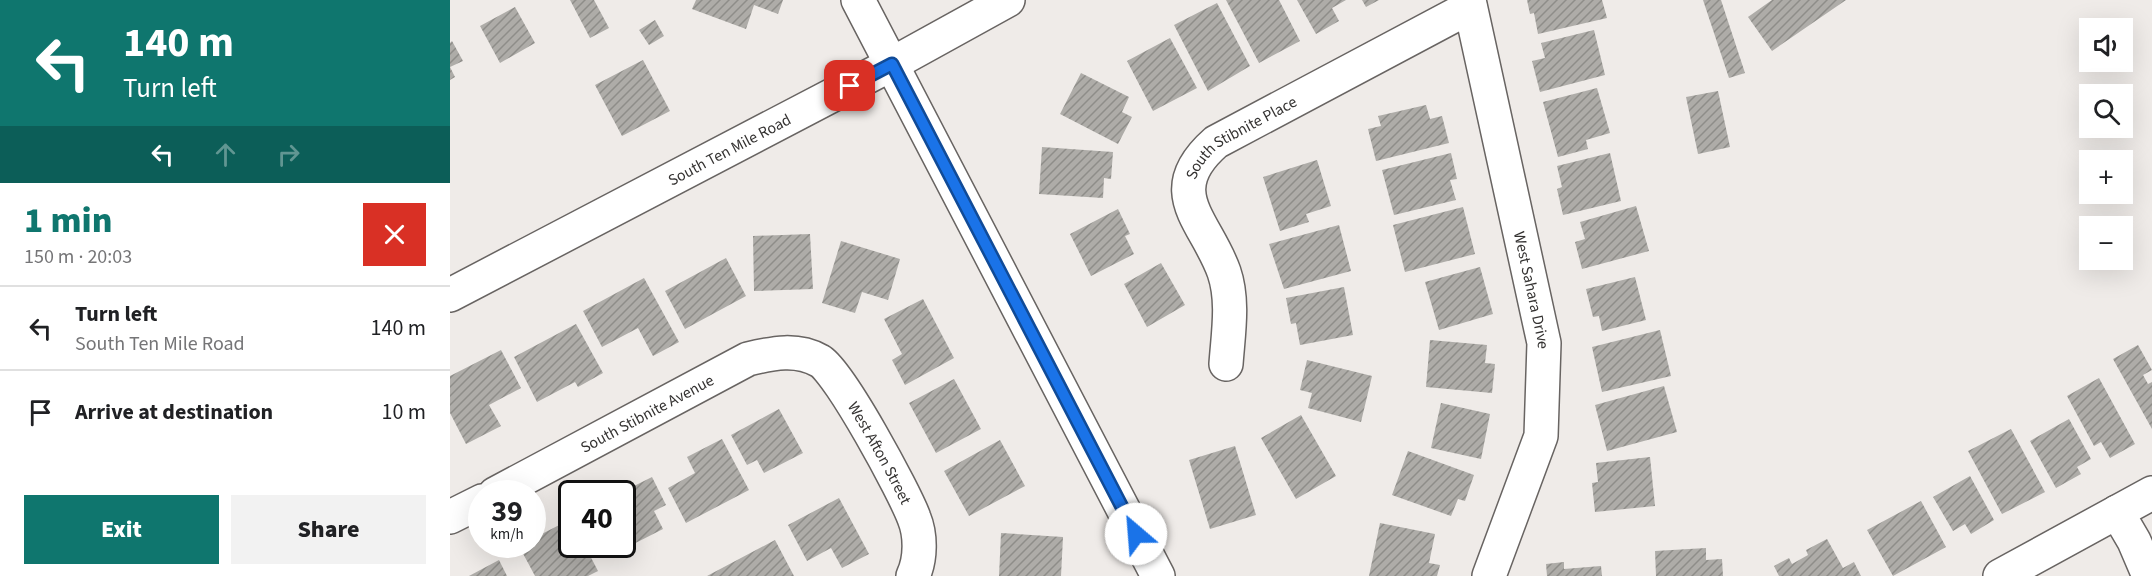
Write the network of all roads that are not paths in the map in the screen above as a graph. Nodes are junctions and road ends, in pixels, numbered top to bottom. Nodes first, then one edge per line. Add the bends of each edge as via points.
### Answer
1 (858, 0) edge
2 (1008, 0) edge
3 (1470, 4) edge
4 (892, 64) junction
5 (450, 295) edge
6 (804, 354) joint
7 (1226, 364) dead end
8 (521, 480) edge
9 (2152, 493) edge
10 (468, 508) edge
11 (2117, 512) junction
12 (450, 517) edge
13 (914, 575) edge
14 (1158, 576) edge
15 (1489, 576) edge
16 (2000, 576) edge
17 (2149, 576) edge

1 - 4 street
2 - 4 street, South Ten Mile Road
3 - 7 street, South Stibnite Place via 1216,142 1202,154 1192,169 1189,193 1194,215 1224,272 1229,294
3 - 15 street, West Sahara Drive via 1544,343 1541,436
4 - 5 street, South Ten Mile Road
4 - 14 street
6 - 8 street, South Stibnite Avenue via 778,352 748,358
6 - 13 street, West Afton Street via 823,362 844,386 915,518 920,546
9 - 11 street
10 - 12 street
11 - 16 street
11 - 17 street

